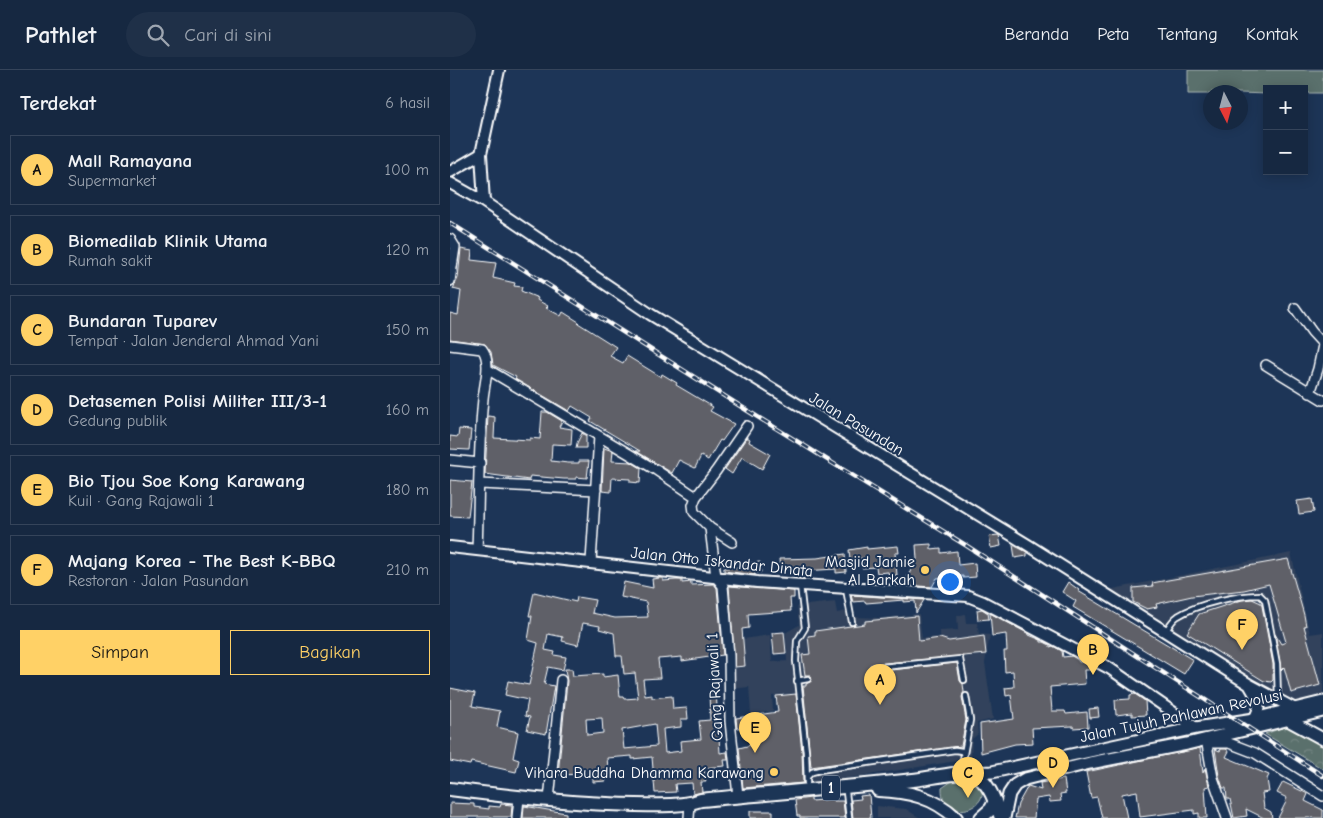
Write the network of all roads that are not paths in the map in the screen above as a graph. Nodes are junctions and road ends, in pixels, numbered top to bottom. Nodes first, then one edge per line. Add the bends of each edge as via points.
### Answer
1 (499, 70) edge
2 (481, 154) junction
3 (450, 172) edge
4 (450, 183) edge
5 (484, 202) junction
6 (450, 239) edge
7 (450, 281) edge
8 (1296, 308) dead end
9 (1323, 344) edge
10 (450, 345) edge
11 (1266, 364) dead end
12 (486, 369) junction
13 (1310, 393) junction
14 (1323, 400) edge
15 (746, 426) dead end
16 (599, 436) junction
17 (450, 460) edge
18 (480, 463) junction
19 (480, 484) junction
20 (596, 490) junction
21 (696, 496) junction
22 (710, 528) junction
23 (732, 542) dead end
24 (450, 547) edge
25 (477, 550) junction
26 (591, 562) junction
27 (716, 577) junction
28 (800, 585) junction
29 (846, 588) junction
30 (852, 622) dead end
31 (1165, 633) junction
32 (873, 668) dead end
33 (808, 679) dead end
34 (561, 680) dead end
35 (964, 680) dead end
36 (797, 681) junction
37 (1250, 686) junction
38 (966, 696) dead end
39 (1278, 700) junction
40 (1323, 702) edge
41 (1295, 709) junction
42 (1323, 711) edge
43 (1254, 719) junction
44 (1288, 720) junction
45 (973, 722) dead end
46 (1196, 728) junction
47 (1323, 739) edge
48 (1206, 741) junction
49 (966, 745) junction
50 (964, 755) junction
51 (957, 773) junction
52 (972, 773) junction
53 (943, 777) junction
54 (807, 783) junction
55 (450, 789) edge
56 (846, 792) junction
57 (1009, 794) junction
58 (738, 796) junction
59 (1323, 796) edge
60 (519, 798) junction
61 (549, 800) junction
62 (994, 801) junction
63 (690, 804) junction
64 (952, 815) edge
65 (516, 818) edge
66 (689, 818) edge
67 (849, 818) edge
68 (981, 818) edge
69 (1002, 818) edge
70 (1227, 818) edge

1 - 2 street
2 - 3 street
2 - 5 street
4 - 5 street, Jalan Pasundan
5 - 31 street, Jalan Pasundan via 650,314 1028,545
6 - 7 street via 455,247
8 - 9 street
9 - 13 street
10 - 12 street via 482,349
11 - 13 street
12 - 16 street
12 - 18 street
13 - 14 street
15 - 21 street
16 - 20 street
16 - 21 street
17 - 18 street
18 - 19 street
19 - 20 street
19 - 25 street
20 - 26 street
21 - 22 street via 694,512
22 - 23 street
22 - 27 street, Gang Rajawali 1
24 - 25 street, Jalan Otto Iskandar Dinata
25 - 26 street, Jalan Otto Iskandar Dinata
26 - 27 street, Jalan Otto Iskandar Dinata
27 - 28 street, Jalan Otto Iskandar Dinata
27 - 58 street, Gang Rajawali 1 via 723,586 730,721
28 - 29 street, Jalan Otto Iskandar Dinata
28 - 36 lane via 805,628 797,640
29 - 30 lane
29 - 46 street, Jalan Otto Iskandar Dinata via 968,596 1109,668
31 - 37 street, Jalan Pasundan
31 - 39 lane via 1174,619 1184,613 1245,595 1260,595 1265,600 1277,664
32 - 35 lane via 960,658
33 - 36 lane
34 - 61 street
36 - 54 lane
37 - 39 street, Jalan Pasundan
37 - 43 street via 1260,703
38 - 49 lane via 970,720
39 - 41 street, Jalan Pasundan
40 - 41 main road, Jalan Tujuh Pahlawan Revolusi
41 - 43 main road, Jalan Tujuh Pahlawan Revolusi
42 - 44 main road, Jalan Tujuh Pahlawan Revolusi
43 - 46 main road, Jalan Tujuh Pahlawan Revolusi
44 - 47 main road
44 - 48 main road, Jalan Tujuh Pahlawan Revolusi
45 - 49 lane
46 - 52 main road, Jalan Tujuh Pahlawan Revolusi via 992,772
48 - 57 main road, Jalan Tujuh Pahlawan Revolusi via 1043,773 1015,785
48 - 59 street via 1229,744 1255,753
48 - 70 street via 1213,778
49 - 50 lane
50 - 51 lane
50 - 54 lane via 962,751 955,750 820,770 812,772
51 - 52 main road, Jalan Tujuh Pahlawan Revolusi / 1
51 - 53 main road, Jalan Tujuh Pahlawan Revolusi / 1
52 - 62 main road via 985,783
53 - 54 main road, Jalan Tujuh Pahlawan Revolusi / 1
53 - 64 main road via 937,782 936,789 940,802
54 - 58 main road, Jalan Tujuh Pahlawan Revolusi / 1
55 - 60 main road, Jalan Tujuh Pahlawan Revolusi / 1
56 - 63 main road, Jalan Tujuh Pahlawan Revolusi / 1 via 700,807
56 - 64 main road, Jalan Tujuh Pahlawan Revolusi / 1 via 870,790 927,798
56 - 67 lane
57 - 62 main road, Jalan Tujuh Pahlawan Revolusi
57 - 69 main road
58 - 63 main road, Jalan Tujuh Pahlawan Revolusi / 1
60 - 61 main road, Jalan Tujuh Pahlawan Revolusi / 1
60 - 65 street
61 - 63 main road, Jalan Tujuh Pahlawan Revolusi / 1 via 628,805
62 - 68 main road
62 - 69 main road
63 - 66 street

